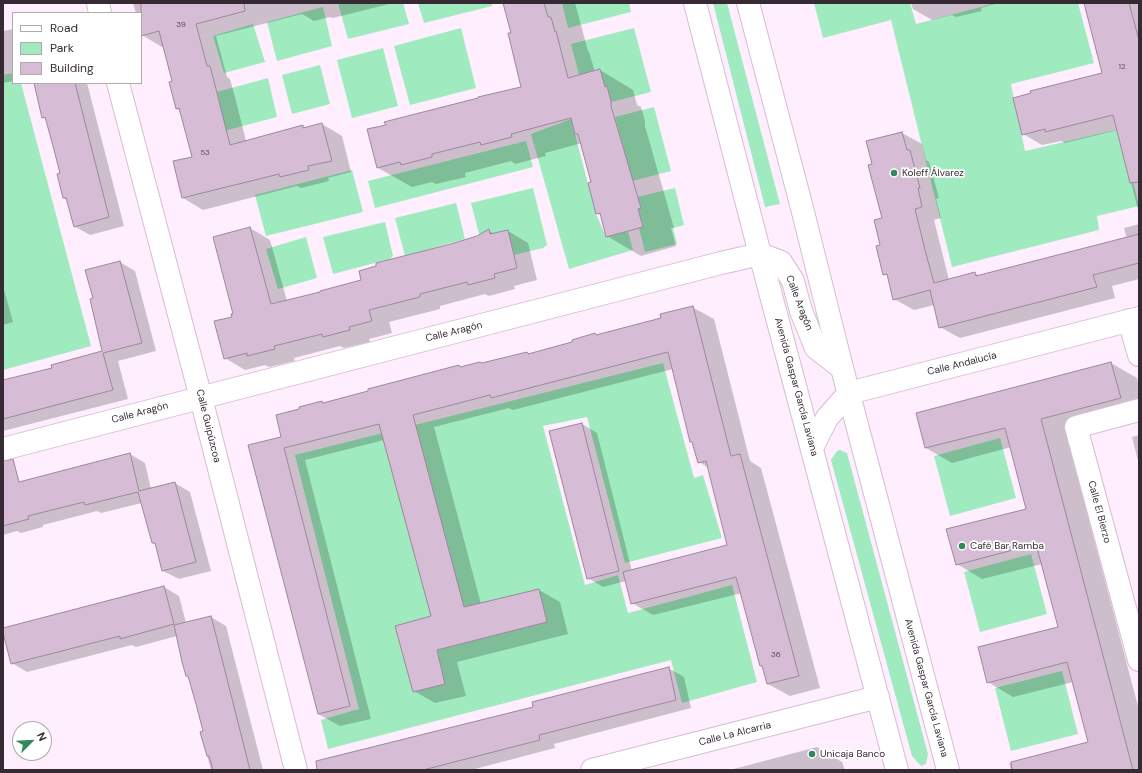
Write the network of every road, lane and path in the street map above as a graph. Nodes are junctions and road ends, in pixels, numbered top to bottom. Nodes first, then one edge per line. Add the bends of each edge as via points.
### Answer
1 (695, 3) edge
2 (748, 3) edge
3 (118, 84) edge
4 (760, 254) junction
5 (1134, 319) edge
6 (1139, 355) edge
7 (842, 368) junction
8 (849, 393) junction
9 (201, 398) junction
10 (1139, 410) edge
11 (812, 448) junction
12 (3, 449) edge
13 (1139, 660) edge
14 (878, 697) junction
15 (296, 770) edge
16 (592, 770) edge
17 (897, 770) edge
18 (948, 770) edge

1 - 4 street, Avenida Gaspar García Laviana
2 - 7 street, Avenida Gaspar García Laviana
3 - 9 street, Calle Guipúzcoa
4 - 7 street, Calle Aragón via 782,262 792,281 816,348
4 - 9 street, Calle Aragón
4 - 11 street, Avenida Gaspar García Laviana
5 - 6 street
5 - 8 street, Calle Andalucía
7 - 8 street, Avenida Gaspar García Laviana
8 - 11 street via 827,418
8 - 18 street, Avenida Gaspar García Laviana
9 - 12 street, Calle Aragón
9 - 15 street, Calle Guipúzcoa
10 - 13 street, Calle El Bierzo via 1076,427
11 - 14 street, Avenida Gaspar García Laviana
14 - 16 street, Calle La Alcarria
14 - 17 street, Avenida Gaspar García Laviana

